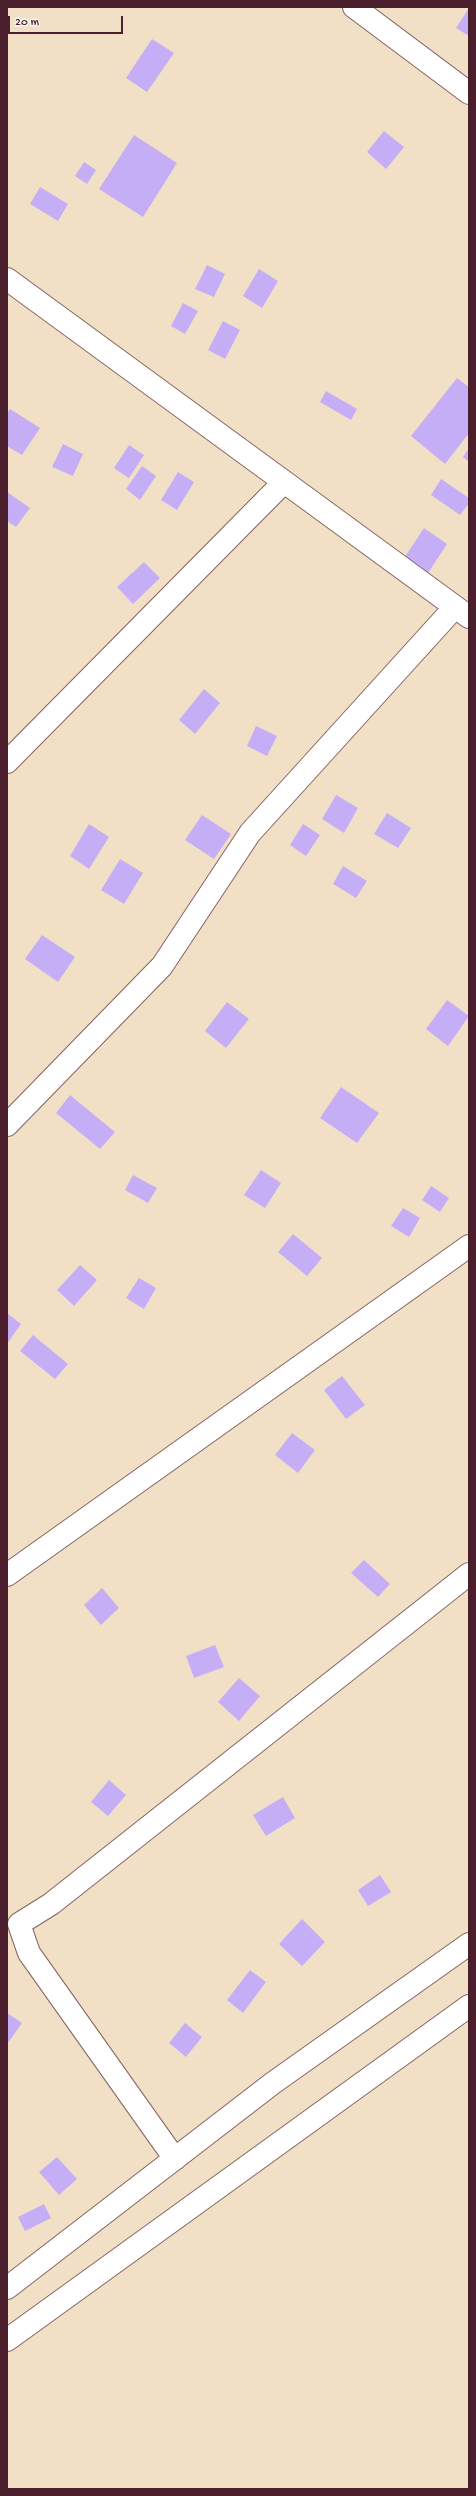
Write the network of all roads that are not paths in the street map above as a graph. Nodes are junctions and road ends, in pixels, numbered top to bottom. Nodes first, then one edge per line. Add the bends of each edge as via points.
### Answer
1 (354, 7) edge
2 (469, 93) edge
3 (7, 279) edge
4 (284, 482) junction
5 (462, 612) edge
6 (7, 762) edge
7 (7, 1125) edge
8 (469, 1246) edge
9 (469, 1574) edge
10 (7, 1575) edge
11 (469, 1944) edge
12 (469, 2006) edge
13 (175, 2159) junction
14 (7, 2288) edge
15 (7, 2340) edge

1 - 2 street
3 - 4 street
4 - 5 street
4 - 6 street
5 - 7 street via 250,833 162,966
8 - 10 street
9 - 13 street via 50,1904 19,1924 29,1953
11 - 13 street via 273,2083
12 - 15 street
13 - 14 street

